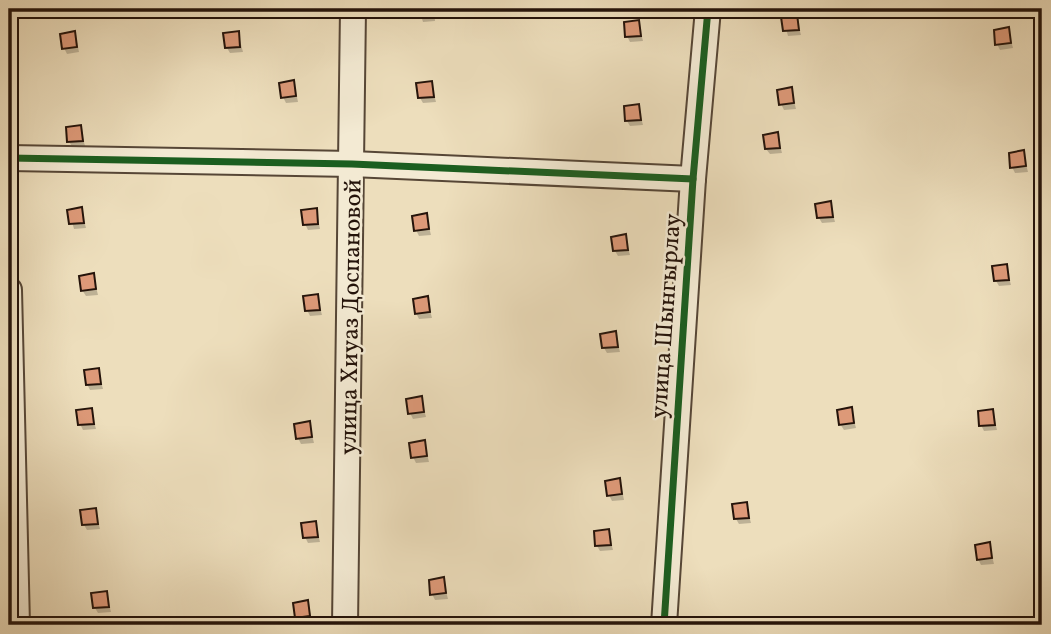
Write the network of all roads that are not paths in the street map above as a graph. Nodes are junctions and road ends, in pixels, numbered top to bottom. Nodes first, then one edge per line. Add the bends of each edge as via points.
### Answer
1 (353, 9) edge
2 (708, 9) edge
3 (9, 158) edge
4 (352, 164) junction
5 (693, 179) junction
6 (9, 290) edge
7 (17, 625) edge
8 (345, 625) edge
9 (664, 625) edge

1 - 4 street, улица Хиуаз Доспановой
2 - 5 street, улица Шынгырлау
3 - 4 street
4 - 5 street
4 - 8 street, улица Хиуаз Доспановой
5 - 9 street, улица Шынгырлау
6 - 7 street

